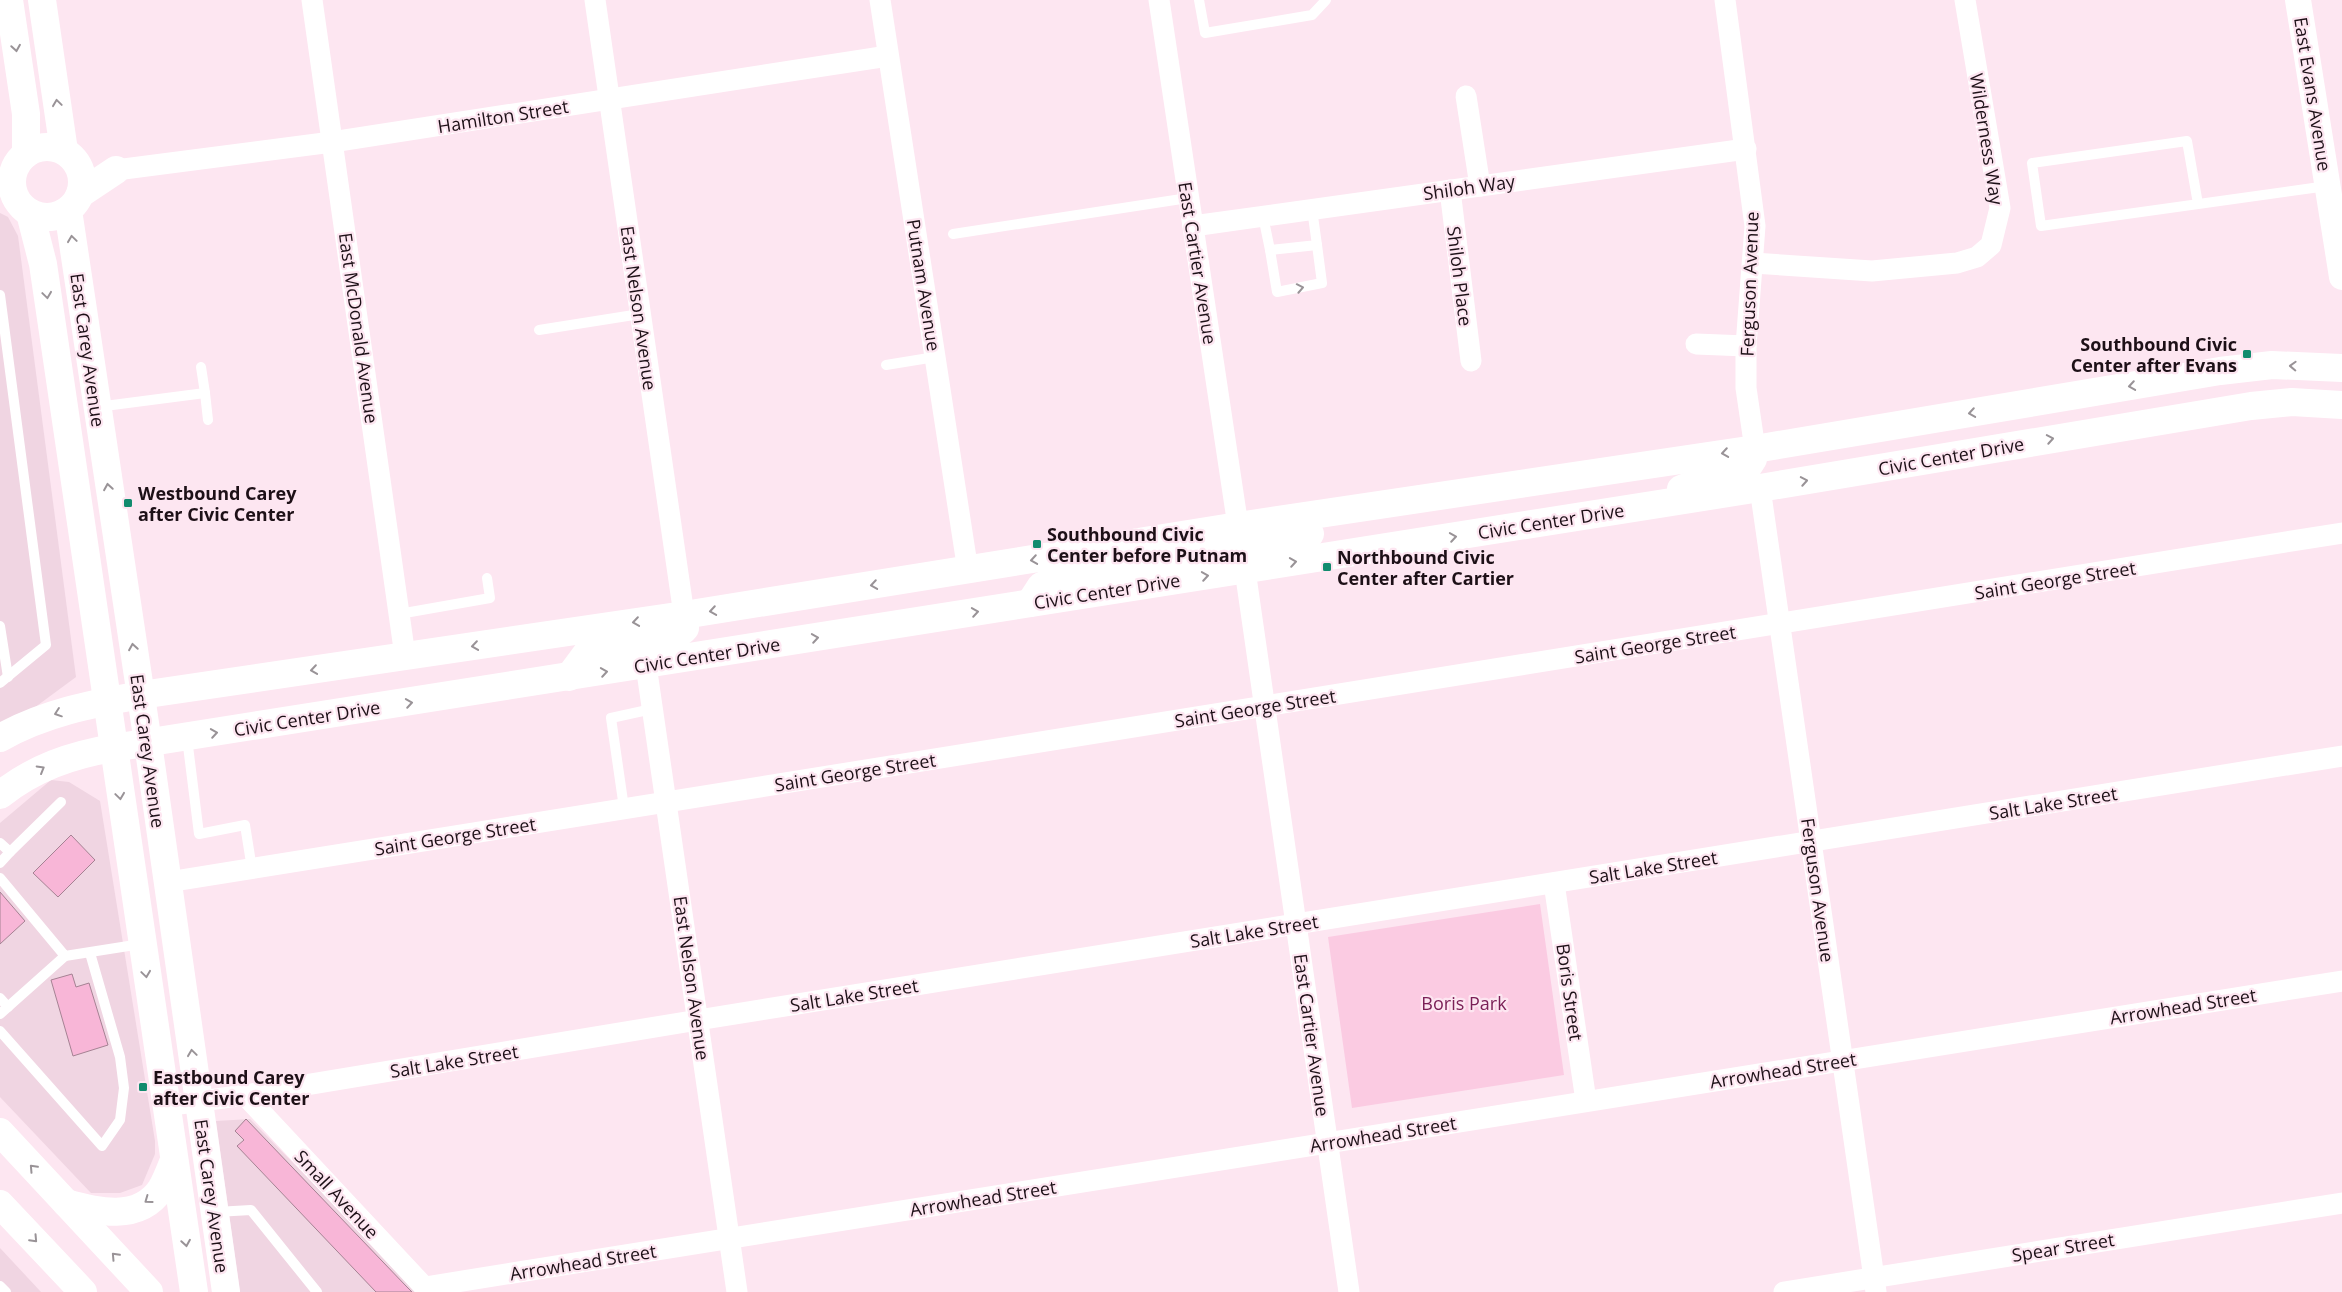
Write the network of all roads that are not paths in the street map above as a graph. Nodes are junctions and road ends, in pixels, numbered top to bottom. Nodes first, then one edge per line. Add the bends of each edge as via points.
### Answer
1 (9, 0) edge
2 (42, 0) edge
3 (312, 0) edge
4 (595, 0) edge
5 (880, 0) edge
6 (1159, 0) edge
7 (1199, 0) edge
8 (1326, 0) edge
9 (1725, 0) edge
10 (1965, 0) edge
11 (2298, 0) edge
12 (888, 56) junction
13 (1466, 96) dead end
14 (609, 99) junction
15 (332, 142) junction
16 (1746, 148) junction
17 (69, 156) junction
18 (14, 166) edge
19 (116, 170) junction
20 (1480, 186) junction
21 (2328, 186) junction
22 (1450, 190) junction
23 (1188, 198) junction
24 (74, 202) junction
25 (2198, 204) junction
26 (17, 207) edge
27 (1312, 209) junction
28 (1263, 216) junction
29 (1193, 226) junction
30 (953, 234) dead end
31 (1317, 245) junction
32 (1270, 250) junction
33 (1753, 263) junction
34 (2342, 278) edge
35 (0, 295) edge
36 (640, 314) junction
37 (539, 330) dead end
38 (1696, 344) dead end
39 (1746, 346) junction
40 (935, 357) junction
41 (1471, 361) dead end
42 (886, 365) dead end
43 (201, 367) dead end
44 (2342, 368) edge
45 (205, 393) junction
46 (2342, 405) edge
47 (96, 408) junction
48 (208, 420) dead end
49 (1880, 428) junction
50 (1755, 449) junction
51 (1760, 488) junction
52 (1444, 496) junction
53 (1625, 509) junction
54 (1238, 526) junction
55 (2342, 533) edge
56 (968, 570) junction
57 (1245, 570) junction
58 (487, 578) dead end
59 (1030, 603) junction
60 (399, 614) junction
61 (684, 615) junction
62 (1780, 624) junction
63 (0, 626) edge
64 (405, 656) junction
65 (646, 665) junction
66 (4, 674) edge
67 (569, 677) junction
68 (141, 695) junction
69 (106, 702) junction
70 (1265, 706) junction
71 (652, 709) junction
72 (187, 737) junction
73 (0, 738) edge
74 (148, 743) junction
75 (112, 748) junction
76 (2342, 756) edge
77 (0, 795) edge
78 (61, 802) dead end
79 (666, 802) junction
80 (624, 808) junction
81 (1811, 841) junction
82 (0, 843) edge
83 (10, 852) junction
84 (0, 863) edge
85 (252, 869) junction
86 (0, 878) edge
87 (168, 882) junction
88 (1554, 883) junction
89 (1296, 924) junction
90 (142, 944) junction
91 (90, 953) junction
92 (65, 956) junction
93 (2342, 980) edge
94 (0, 998) edge
95 (8, 1007) junction
96 (0, 1014) edge
97 (698, 1020) junction
98 (0, 1031) edge
99 (1843, 1060) junction
100 (245, 1095) junction
101 (199, 1101) junction
102 (1586, 1101) junction
103 (165, 1106) junction
104 (0, 1132) edge
105 (1328, 1142) junction
106 (174, 1160) junction
107 (2342, 1203) edge
108 (0, 1204) edge
109 (66, 1204) junction
110 (214, 1212) junction
111 (730, 1238) junction
112 (1875, 1285) edge
113 (0, 1286) edge
114 (427, 1290) edge
115 (6, 1292) edge
116 (83, 1292) edge
117 (149, 1292) edge
118 (194, 1292) edge
119 (226, 1292) edge
120 (316, 1292) edge
121 (737, 1292) edge
122 (1349, 1292) edge
123 (1784, 1292) edge

1 -> 18 main road via 26,114
17 -> 2 main road
3 - 15 street, East McDonald Avenue
4 - 14 street, East Nelson Avenue
5 - 12 street, Putnam Avenue
6 - 23 street, East Cartier Avenue
7 - 8 lane via 1205,33 1312,15
9 - 16 street, Ferguson Avenue
10 - 33 street, Wilderness Way via 2000,208 1990,245 1977,257 1957,263 1872,271
11 - 21 street, East Evans Avenue
12 - 14 street, Hamilton Street
12 - 40 street, Putnam Avenue
13 - 20 street
14 - 15 street, Hamilton Street
14 - 36 street, East Nelson Avenue
15 - 19 street, Hamilton Street
15 - 60 street, East McDonald Avenue
16 - 20 street, Shiloh Way
16 - 33 street, Ferguson Avenue via 1755,226
17 - 18 main road via 44,147
17 - 19 main road
17 - 24 main road via 81,175
18 - 26 main road via 12,190
19 - 24 main road
20 - 22 street, Shiloh Way
21 - 25 lane
21 - 34 street, East Evans Avenue
22 - 27 street, Shiloh Way
22 - 41 street, Shiloh Place
23 - 29 street, East Cartier Avenue
23 - 30 lane
24 - 26 main road via 49,217
47 -> 24 main road, East Carey Avenue
25 - 25 lane via 2041,226 2032,163 2187,141
26 -> 69 main road, East Carey Avenue via 43,264
27 - 28 street, Shiloh Way
27 - 31 lane
28 - 29 street, Shiloh Way
28 - 32 lane
29 - 54 street, East Cartier Avenue
31 - 32 lane
32 -> 31 lane via 1277,292 1322,283
33 - 39 street, Ferguson Avenue
35 - 66 lane via 46,645
36 - 37 lane
36 - 61 street, East Nelson Avenue
38 - 39 street
39 - 50 street, Ferguson Avenue via 1746,388
40 - 42 lane
40 - 56 street, Putnam Avenue
43 - 45 lane
44 -> 49 main road via 2272,365 2220,371
45 - 47 lane
45 - 48 lane
51 -> 46 main road, Civic Center Drive via 2251,406 2292,402
68 -> 47 main road, East Carey Avenue
49 - 50 main road
49 - 51 main road via 1803,459 1780,463 1762,479
50 -> 52 main road
50 - 53 main road via 1753,462 1746,470 1720,474
51 - 53 main road, Civic Center Drive
51 - 62 street, Ferguson Avenue
52 - 54 main road
52 - 57 main road via 1434,511 1276,540 1254,547 1246,555
57 -> 53 main road, Civic Center Drive
54 -> 56 main road
54 - 59 main road via 1236,545 1226,551 1054,580 1041,586
55 - 62 street, Saint George Street
56 -> 61 main road
59 -> 57 main road, Civic Center Drive
57 - 70 street, East Cartier Avenue
58 - 60 lane via 490,598
65 -> 59 main road, Civic Center Drive
60 - 64 street, East McDonald Avenue
61 -> 64 main road
61 - 67 main road via 685,628 679,635 586,654
62 - 70 street, Saint George Street
62 - 81 street, Ferguson Avenue
63 - 66 lane
64 -> 68 main road
67 -> 65 main road, Civic Center Drive
65 - 71 street, East Nelson Avenue
72 -> 67 main road, Civic Center Drive
68 - 69 main road
68 - 74 main road, East Carey Avenue
69 -> 73 main road via 74,707
69 - 75 main road, East Carey Avenue
70 - 79 street, Saint George Street
70 - 89 street, East Cartier Avenue
71 - 79 street, East Nelson Avenue
71 - 80 lane via 611,718
72 - 74 main road, Civic Center Drive
72 - 85 lane via 199,834 246,825
74 - 75 main road, Civic Center Drive
74 - 87 main road, East Carey Avenue
77 -> 75 main road, Civic Center Drive via 49,764
75 -> 90 main road, East Carey Avenue
76 - 81 street, Salt Lake Street
78 - 83 lane
79 - 80 street, Saint George Street
79 - 97 street, East Nelson Avenue
80 - 85 street, Saint George Street
81 - 88 street, Salt Lake Street
81 - 99 street, Ferguson Avenue
82 - 83 lane
83 - 84 lane
85 - 87 street, Saint George Street
86 - 92 lane
101 -> 87 main road, East Carey Avenue
88 - 89 street, Salt Lake Street
88 - 102 street, Boris Street
89 - 97 street, Salt Lake Street
89 - 105 street, East Cartier Avenue
90 - 91 lane
90 -> 103 main road, East Carey Avenue
91 - 92 lane
91 - 98 lane via 120,1057 124,1088 120,1120 102,1146
92 - 95 lane
93 - 99 street, Arrowhead Street
94 - 95 lane
95 - 96 lane
97 - 100 street, Salt Lake Street
97 - 111 street, East Nelson Avenue
99 - 102 street, Arrowhead Street
99 - 112 street, Ferguson Avenue
100 - 101 street, Salt Lake Street
100 - 114 street, Small Avenue
101 - 103 street, Salt Lake Street
101 - 110 main road, East Carey Avenue
102 - 105 street, Arrowhead Street
103 - 106 main road, East Carey Avenue
109 -> 104 main road
105 - 111 street, Arrowhead Street
105 - 122 street, East Cartier Avenue
106 -> 109 main road via 160,1190 136,1208 115,1213
106 -> 118 main road, East Carey Avenue
107 - 112 street, Spear Street
108 -> 116 main road
117 -> 109 main road
110 - 119 main road, East Carey Avenue
110 - 120 lane via 251,1210
111 - 114 street, Arrowhead Street
111 - 121 street, East Nelson Avenue
112 - 123 street, Spear Street
113 - 115 lane

